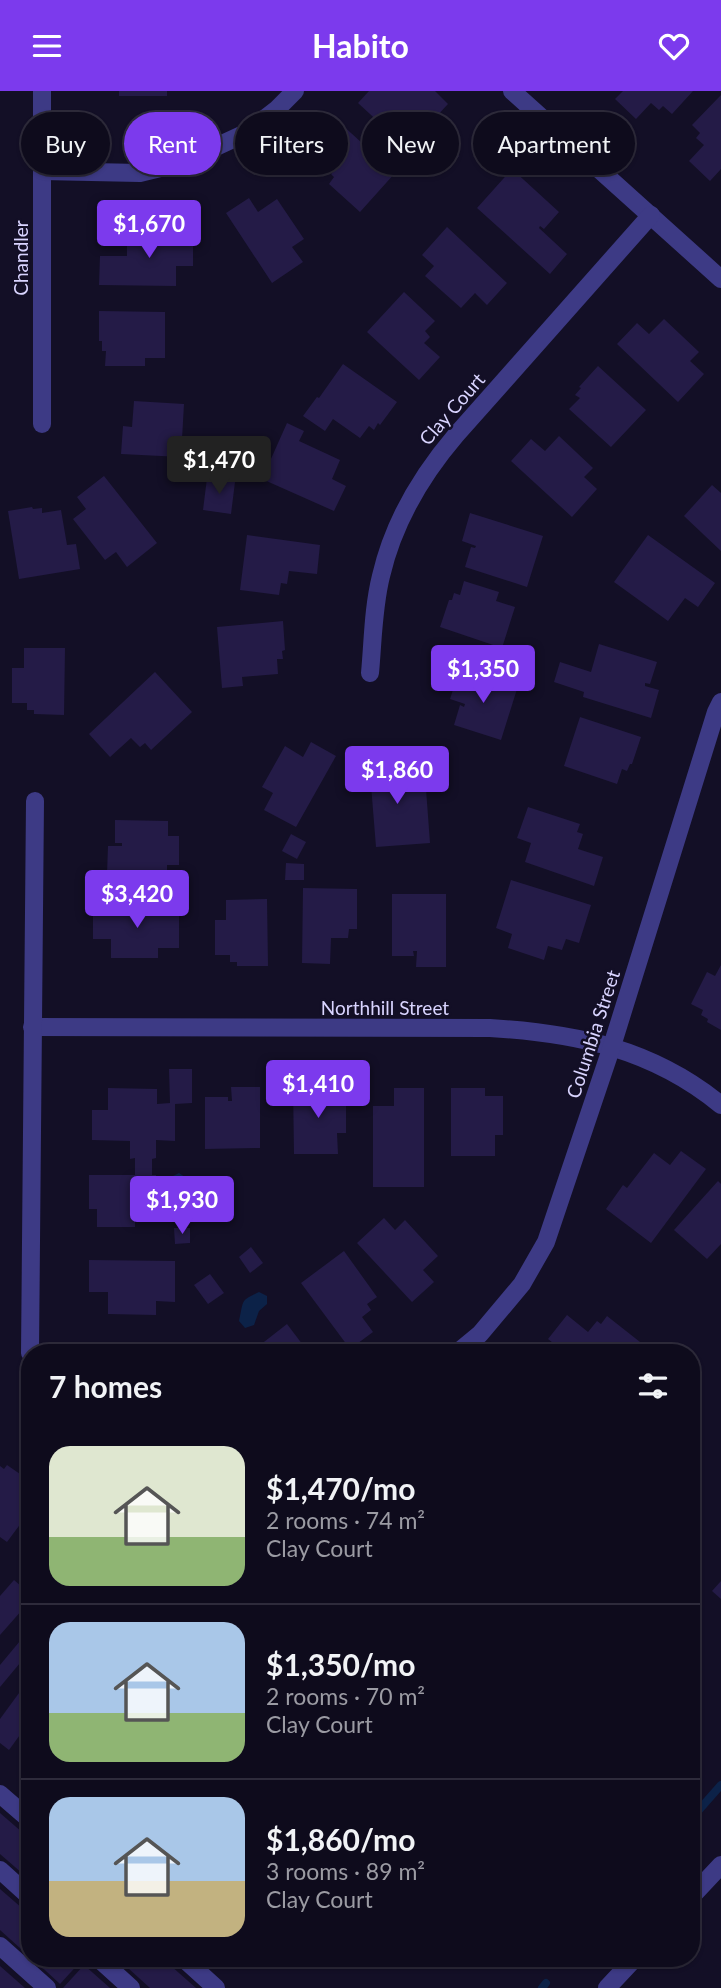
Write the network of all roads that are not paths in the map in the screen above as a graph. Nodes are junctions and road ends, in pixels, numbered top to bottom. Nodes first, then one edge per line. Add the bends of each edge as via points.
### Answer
1 (42, 91) edge
2 (295, 91) edge
3 (512, 91) edge
4 (42, 112) edge
5 (110, 172) edge
6 (42, 175) edge
7 (651, 215) junction
8 (721, 279) edge
9 (43, 424) dead end
10 (370, 673) dead end
11 (721, 702) edge
12 (35, 801) dead end
13 (32, 1027) junction
14 (612, 1046) junction
15 (721, 1105) edge
16 (30, 1344) edge
17 (467, 1344) edge
18 (0, 1794) edge
19 (21, 1813) edge
20 (721, 1865) edge
21 (0, 1870) edge
22 (700, 1887) edge
23 (21, 1889) edge
24 (0, 1946) edge
25 (21, 1965) edge
26 (24, 1967) edge
27 (108, 1967) edge
28 (193, 1967) edge
29 (627, 1967) edge
30 (47, 1988) edge
31 (131, 1988) edge
32 (216, 1988) edge
33 (607, 1988) edge

1 - 4 street, Chandler
2 - 5 street via 246,133 181,163 141,173
3 - 7 street
6 - 9 street, Chandler
7 - 8 street
7 - 10 street, Clay Court via 426,473 388,548
11 - 14 street, Columbia Street
12 - 13 street
13 - 14 street, Northhill Street via 490,1028 551,1033
13 - 16 street
14 - 15 street, Northhill Street via 662,1067
14 - 17 street, Columbia Street via 546,1242 522,1284
18 - 19 street
20 - 22 street
21 - 23 street
24 - 25 street
26 - 30 street
27 - 31 street
28 - 32 street
29 - 33 street

